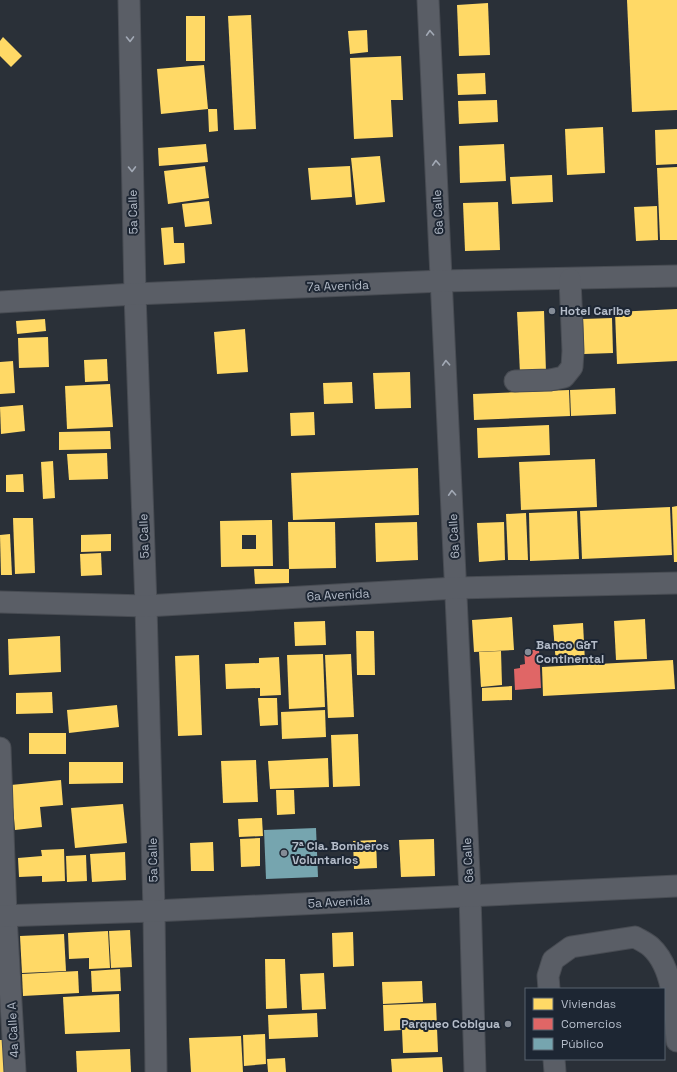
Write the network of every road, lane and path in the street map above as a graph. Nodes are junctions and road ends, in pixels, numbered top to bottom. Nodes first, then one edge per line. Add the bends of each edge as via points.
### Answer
1 (129, 0) edge
2 (428, 0) edge
3 (677, 276) edge
4 (570, 279) junction
5 (442, 281) junction
6 (135, 294) junction
7 (3, 298) edge
8 (515, 381) dead end
9 (677, 583) edge
10 (456, 588) junction
11 (0, 602) edge
12 (146, 606) junction
13 (0, 748) edge
14 (677, 886) edge
15 (470, 895) junction
16 (154, 911) junction
17 (3, 916) edge
18 (549, 988) edge
19 (677, 1041) edge
20 (554, 1060) edge
21 (15, 1072) edge
22 (156, 1072) edge
23 (475, 1072) edge
24 (555, 1072) edge

1 -> 6 street, 5a Calle
5 -> 2 street, 6a Calle
3 - 4 street, 7a Avenida
4 - 5 street, 7a Avenida
4 - 8 street via 572,367 564,377
5 - 6 street, 7a Avenida
10 -> 5 street, 6a Calle
6 - 7 street, 7a Avenida
6 - 12 street, 5a Calle
9 - 10 street, 6a Avenida
10 - 12 street, 6a Avenida
10 - 15 street, 6a Calle
11 - 12 street, 6a Avenida
12 - 16 street, 5a Calle
13 - 17 street, 4a Calle A
14 - 15 street, 5a Avenida
15 - 16 street, 5a Avenida
15 - 23 street, 6a Calle
16 - 17 street, 5a Avenida
16 - 22 street, 5a Calle
17 - 21 street, 4a Calle A
18 - 19 street via 548,976 553,960 571,946 635,937 651,947 665,965 675,1005
20 - 24 street

